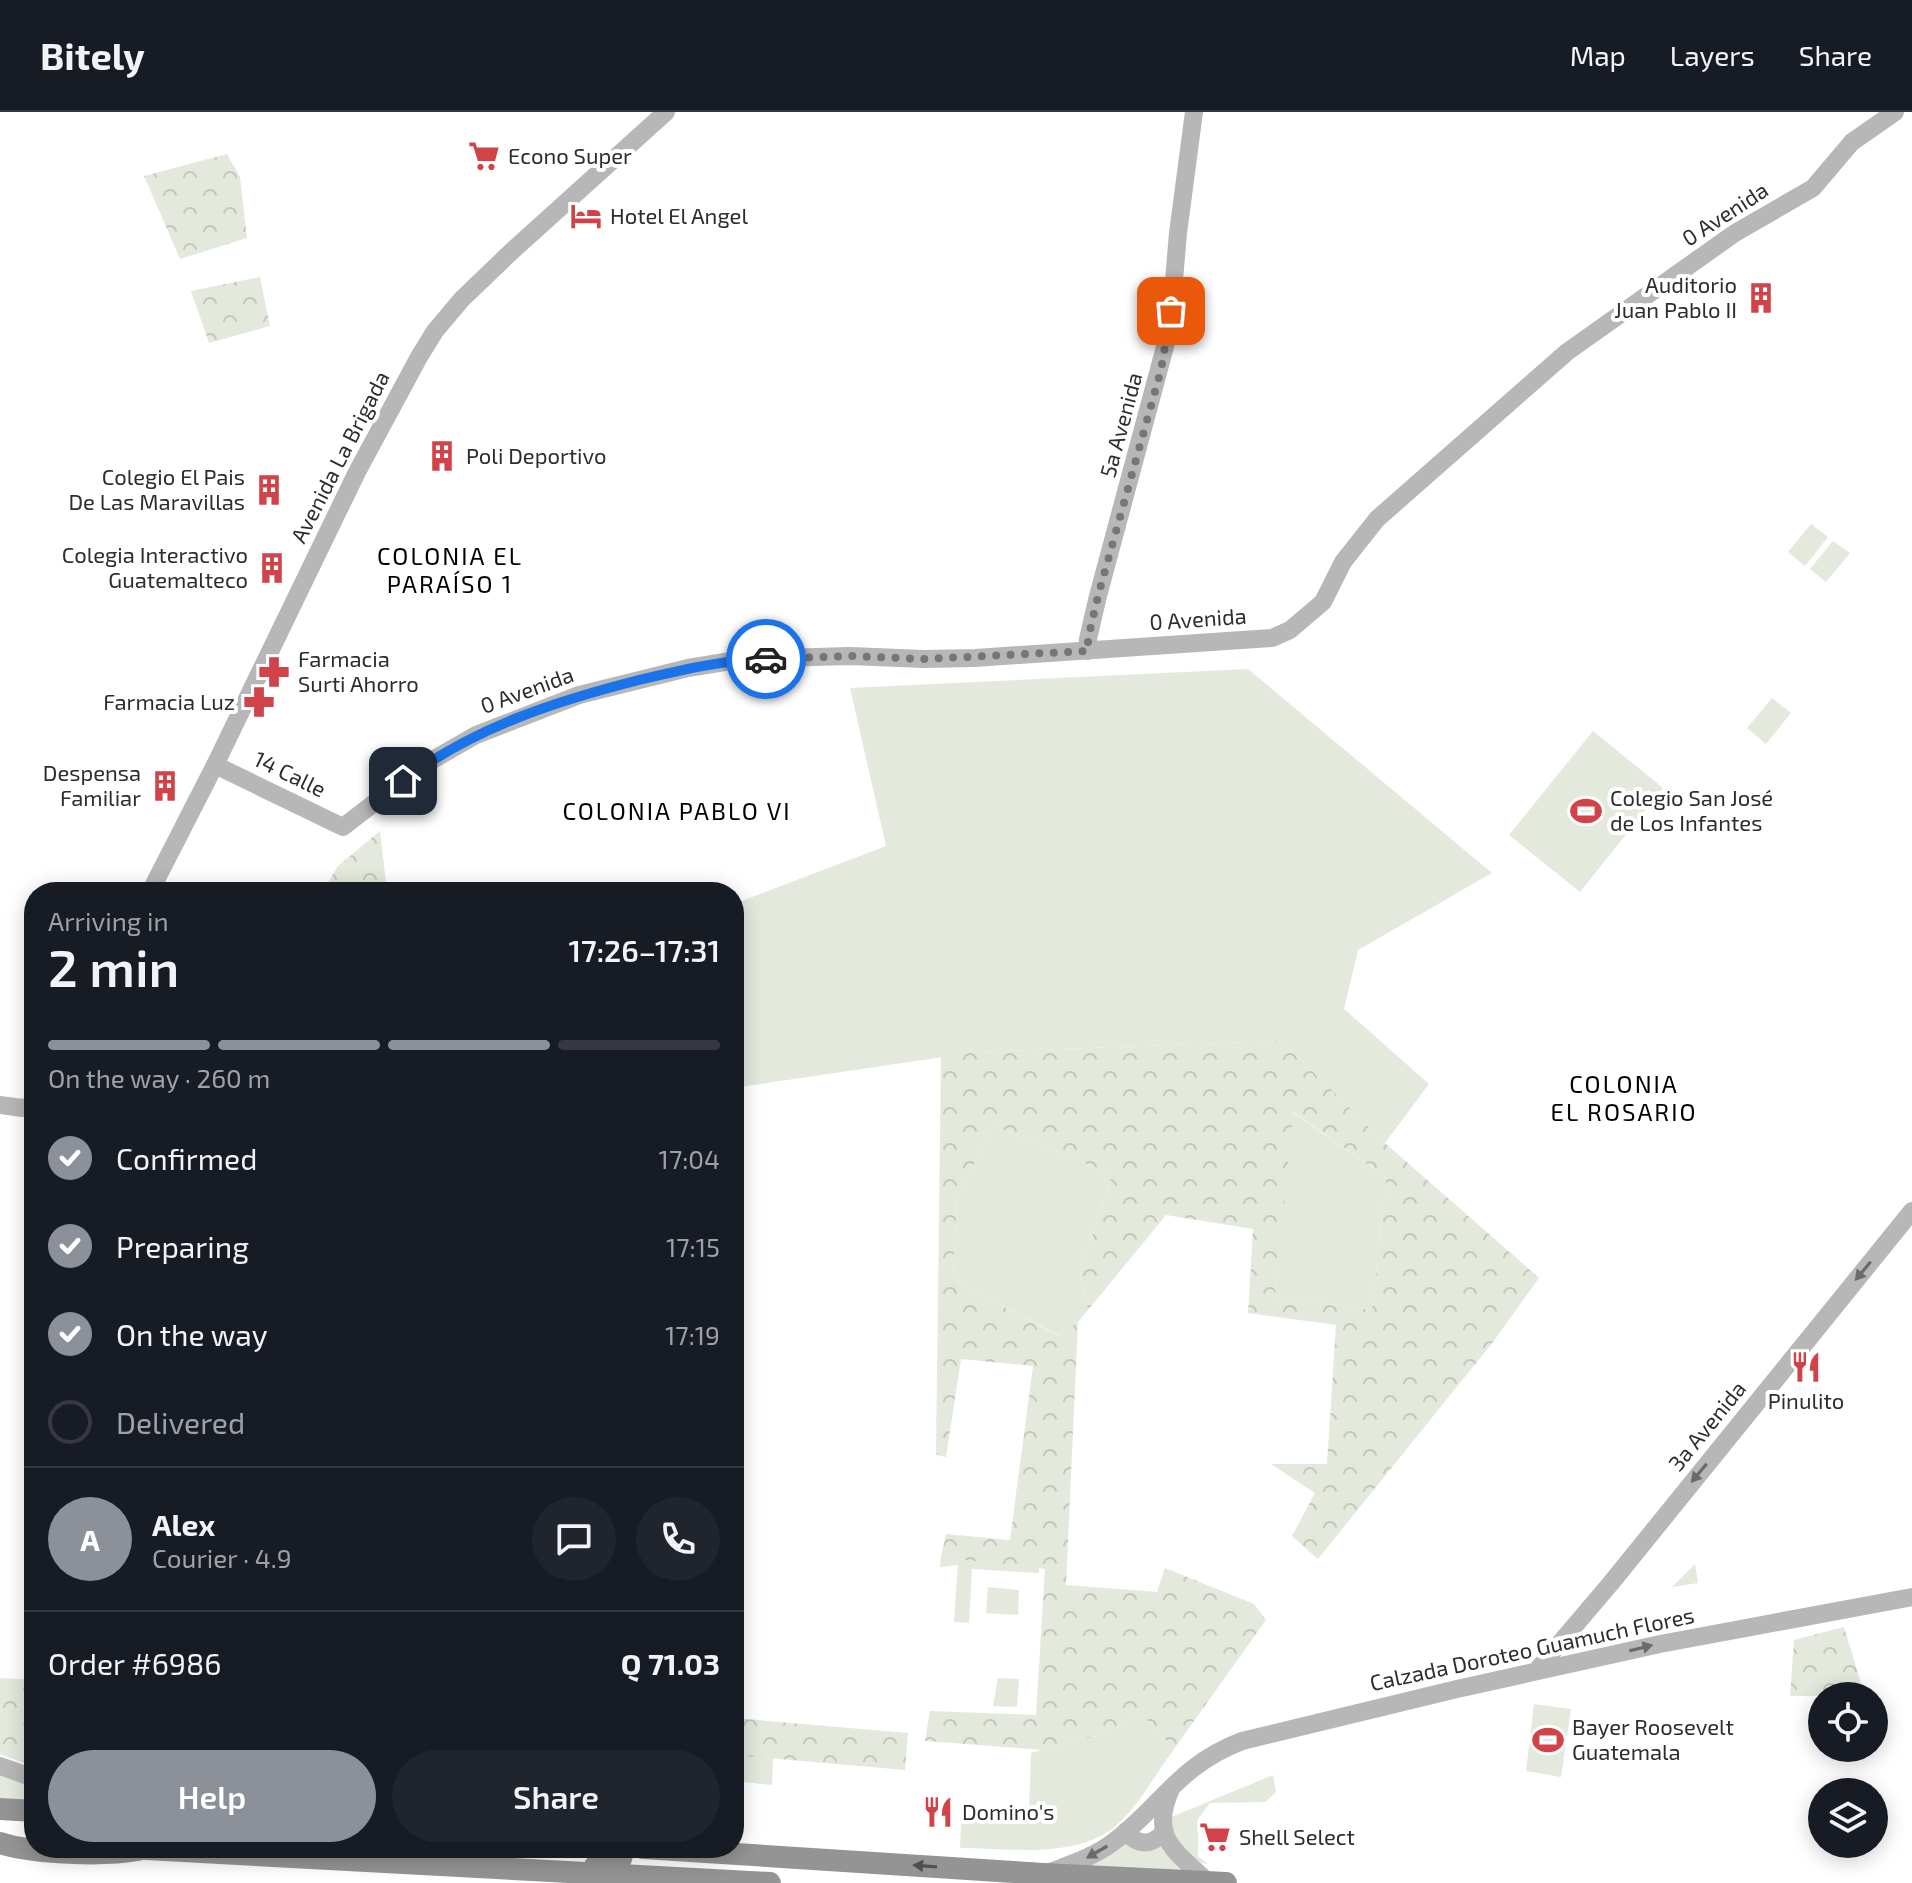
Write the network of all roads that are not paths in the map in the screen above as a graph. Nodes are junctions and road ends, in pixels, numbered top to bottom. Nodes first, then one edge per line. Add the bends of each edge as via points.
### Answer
1 (666, 112) edge
2 (1194, 112) edge
3 (1895, 112) edge
4 (1088, 651) junction
5 (215, 765) junction
6 (343, 827) joint
7 (155, 882) edge
8 (0, 1105) edge
9 (24, 1106) edge
10 (1912, 1211) edge
11 (1912, 1597) edge
12 (1578, 1623) junction
13 (1589, 1660) junction
14 (1537, 1670) junction
15 (0, 1766) edge
16 (24, 1774) edge
17 (1175, 1781) junction
18 (0, 1809) edge
19 (24, 1810) edge
20 (0, 1830) edge
21 (1126, 1831) junction
22 (24, 1833) edge
23 (1163, 1833) junction
24 (0, 1843) edge
25 (24, 1848) edge
26 (744, 1855) edge
27 (0, 1856) edge
28 (24, 1858) edge
29 (31, 1858) edge
30 (76, 1858) edge
31 (305, 1858) edge
32 (336, 1858) edge
33 (462, 1858) edge
34 (621, 1858) edge
35 (331, 1859) junction
36 (1044, 1874) junction
37 (1208, 1882) edge
38 (770, 1883) edge
39 (1226, 1883) edge

1 - 5 main road, Avenida La Brigada via 511,252 435,331 357,472
2 - 4 main road, 5a Avenida via 1170,328
3 - 4 main road, 0 Avenida via 1852,142 1813,188 1735,233 1567,352 1509,401 1377,519 1343,562 1323,602 1290,630 1272,638
4 - 6 main road, 0 Avenida via 924,659 743,659 688,668 579,695 476,735 422,766
5 - 6 main road, 14 Calle
5 - 7 main road, Avenida La Brigada
8 - 9 main road
10 -> 12 main road, 3a Avenida
13 -> 11 main road, Calzada Doroteo Guamuch Flores
12 - 13 main road via 1573,1649
12 - 14 main road, 3a Avenida
13 - 14 main road, Calzada Doroteo Guamuch Flores
14 - 17 main road, Calzada Doroteo Guamuch Flores via 1242,1741 1202,1759
15 - 16 main road
17 - 21 main road, Calzada Doroteo Guamuch Flores
17 - 23 main road via 1163,1812
18 - 19 highway
20 - 22 highway
21 - 23 main road via 1143,1843
21 -> 36 main road, Calzada Doroteo Guamuch Flores via 1096,1853
23 - 37 main road
24 - 25 highway
36 -> 26 highway
27 - 28 highway
29 - 30 highway
31 - 35 highway
32 - 35 highway
33 - 34 highway via 618,1866
35 - 38 highway
36 - 37 highway
37 - 39 highway

